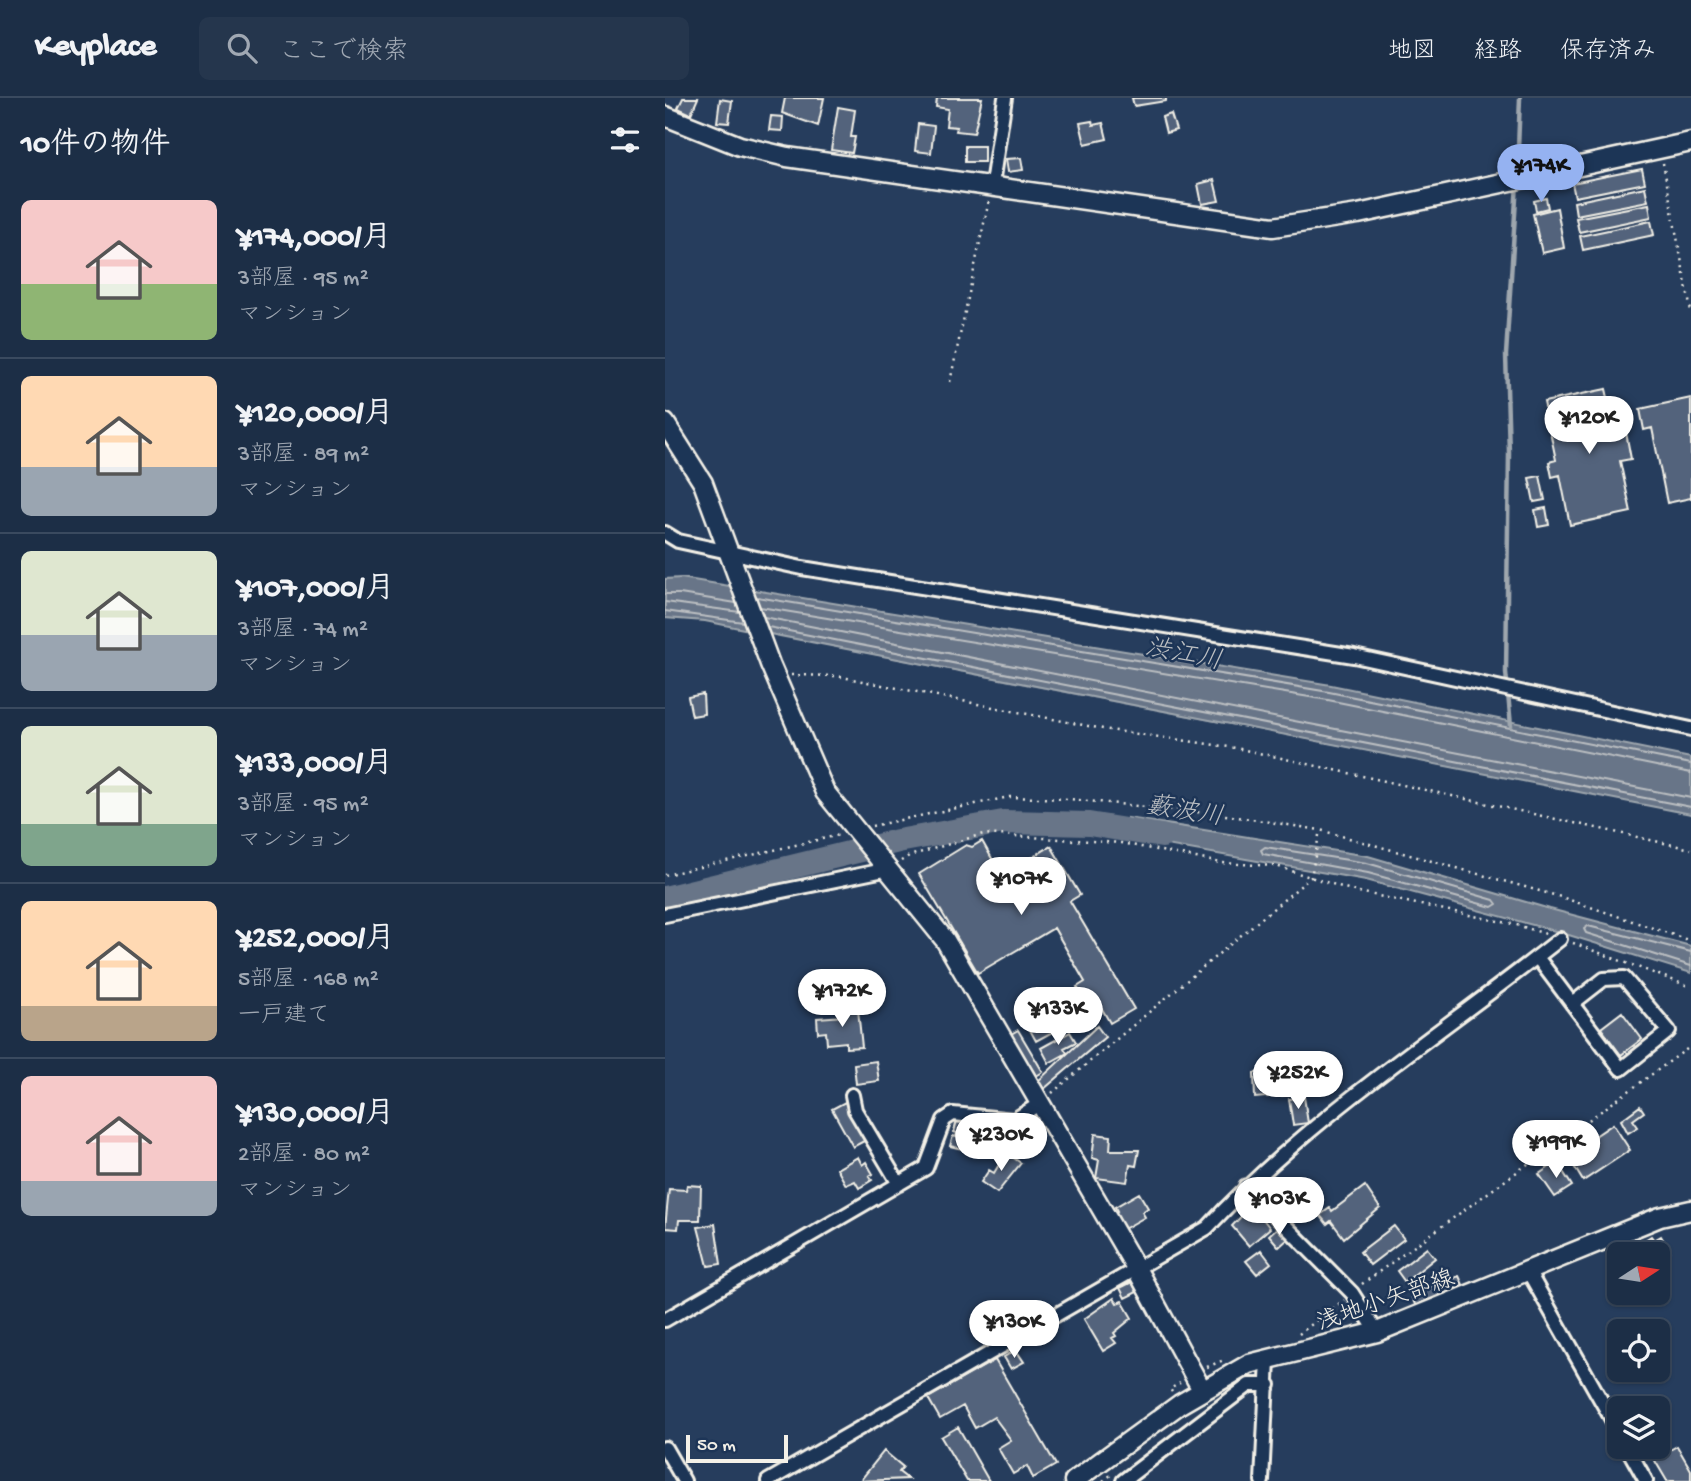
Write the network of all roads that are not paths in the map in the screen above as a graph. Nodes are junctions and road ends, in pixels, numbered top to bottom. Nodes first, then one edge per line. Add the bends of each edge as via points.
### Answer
1 (1005, 98) edge
2 (665, 116) edge
3 (1691, 142) edge
4 (992, 184) junction
5 (665, 423) edge
6 (665, 533) edge
7 (729, 556) junction
8 (1691, 729) edge
9 (886, 864) junction
10 (665, 915) edge
11 (1559, 939) road end
12 (1537, 957) junction
13 (1572, 1004) junction
14 (852, 1095) dead end
15 (1039, 1104) junction
16 (898, 1184) junction
17 (1246, 1186) junction
18 (1691, 1210) edge
19 (1136, 1268) junction
20 (1528, 1271) junction
21 (665, 1320) edge
22 (1377, 1332) junction
23 (1268, 1360) junction
24 (1198, 1382) junction
25 (1269, 1385) junction
26 (1607, 1411) edge
27 (665, 1448) edge
28 (1634, 1459) edge
29 (684, 1481) edge
30 (768, 1481) edge
31 (1075, 1481) edge
32 (1123, 1481) edge
33 (1262, 1481) edge
34 (1646, 1481) edge

1 - 4 street
2 - 4 street via 740,146 787,157
3 - 4 street via 1358,214 1273,227
5 - 7 street via 703,484
6 - 7 street
7 - 8 street via 1354,656
7 - 9 street via 825,792
9 - 10 street
9 - 15 street via 945,940
11 - 12 street
12 - 13 street
12 - 17 street
13 - 13 street via 1621,1069 1669,1031 1624,978 1604,979
14 - 16 street via 855,1110
15 - 16 street via 1014,1120 953,1114 944,1120 926,1168
15 - 19 street
16 - 21 street
17 - 19 street via 1207,1228
17 - 22 street via 1352,1293
18 - 20 street, 浅地小矢部線 via 1660,1217
19 - 24 street
19 - 30 street
20 - 22 street, 浅地小矢部線
20 - 26 street
22 - 23 street, 浅地小矢部線
23 - 24 street, 浅地小矢部線
23 - 25 street
24 - 31 street, 浅地小矢部線 via 1180,1404
25 - 32 street via 1249,1385
25 - 33 street
27 - 29 street
28 - 34 street

